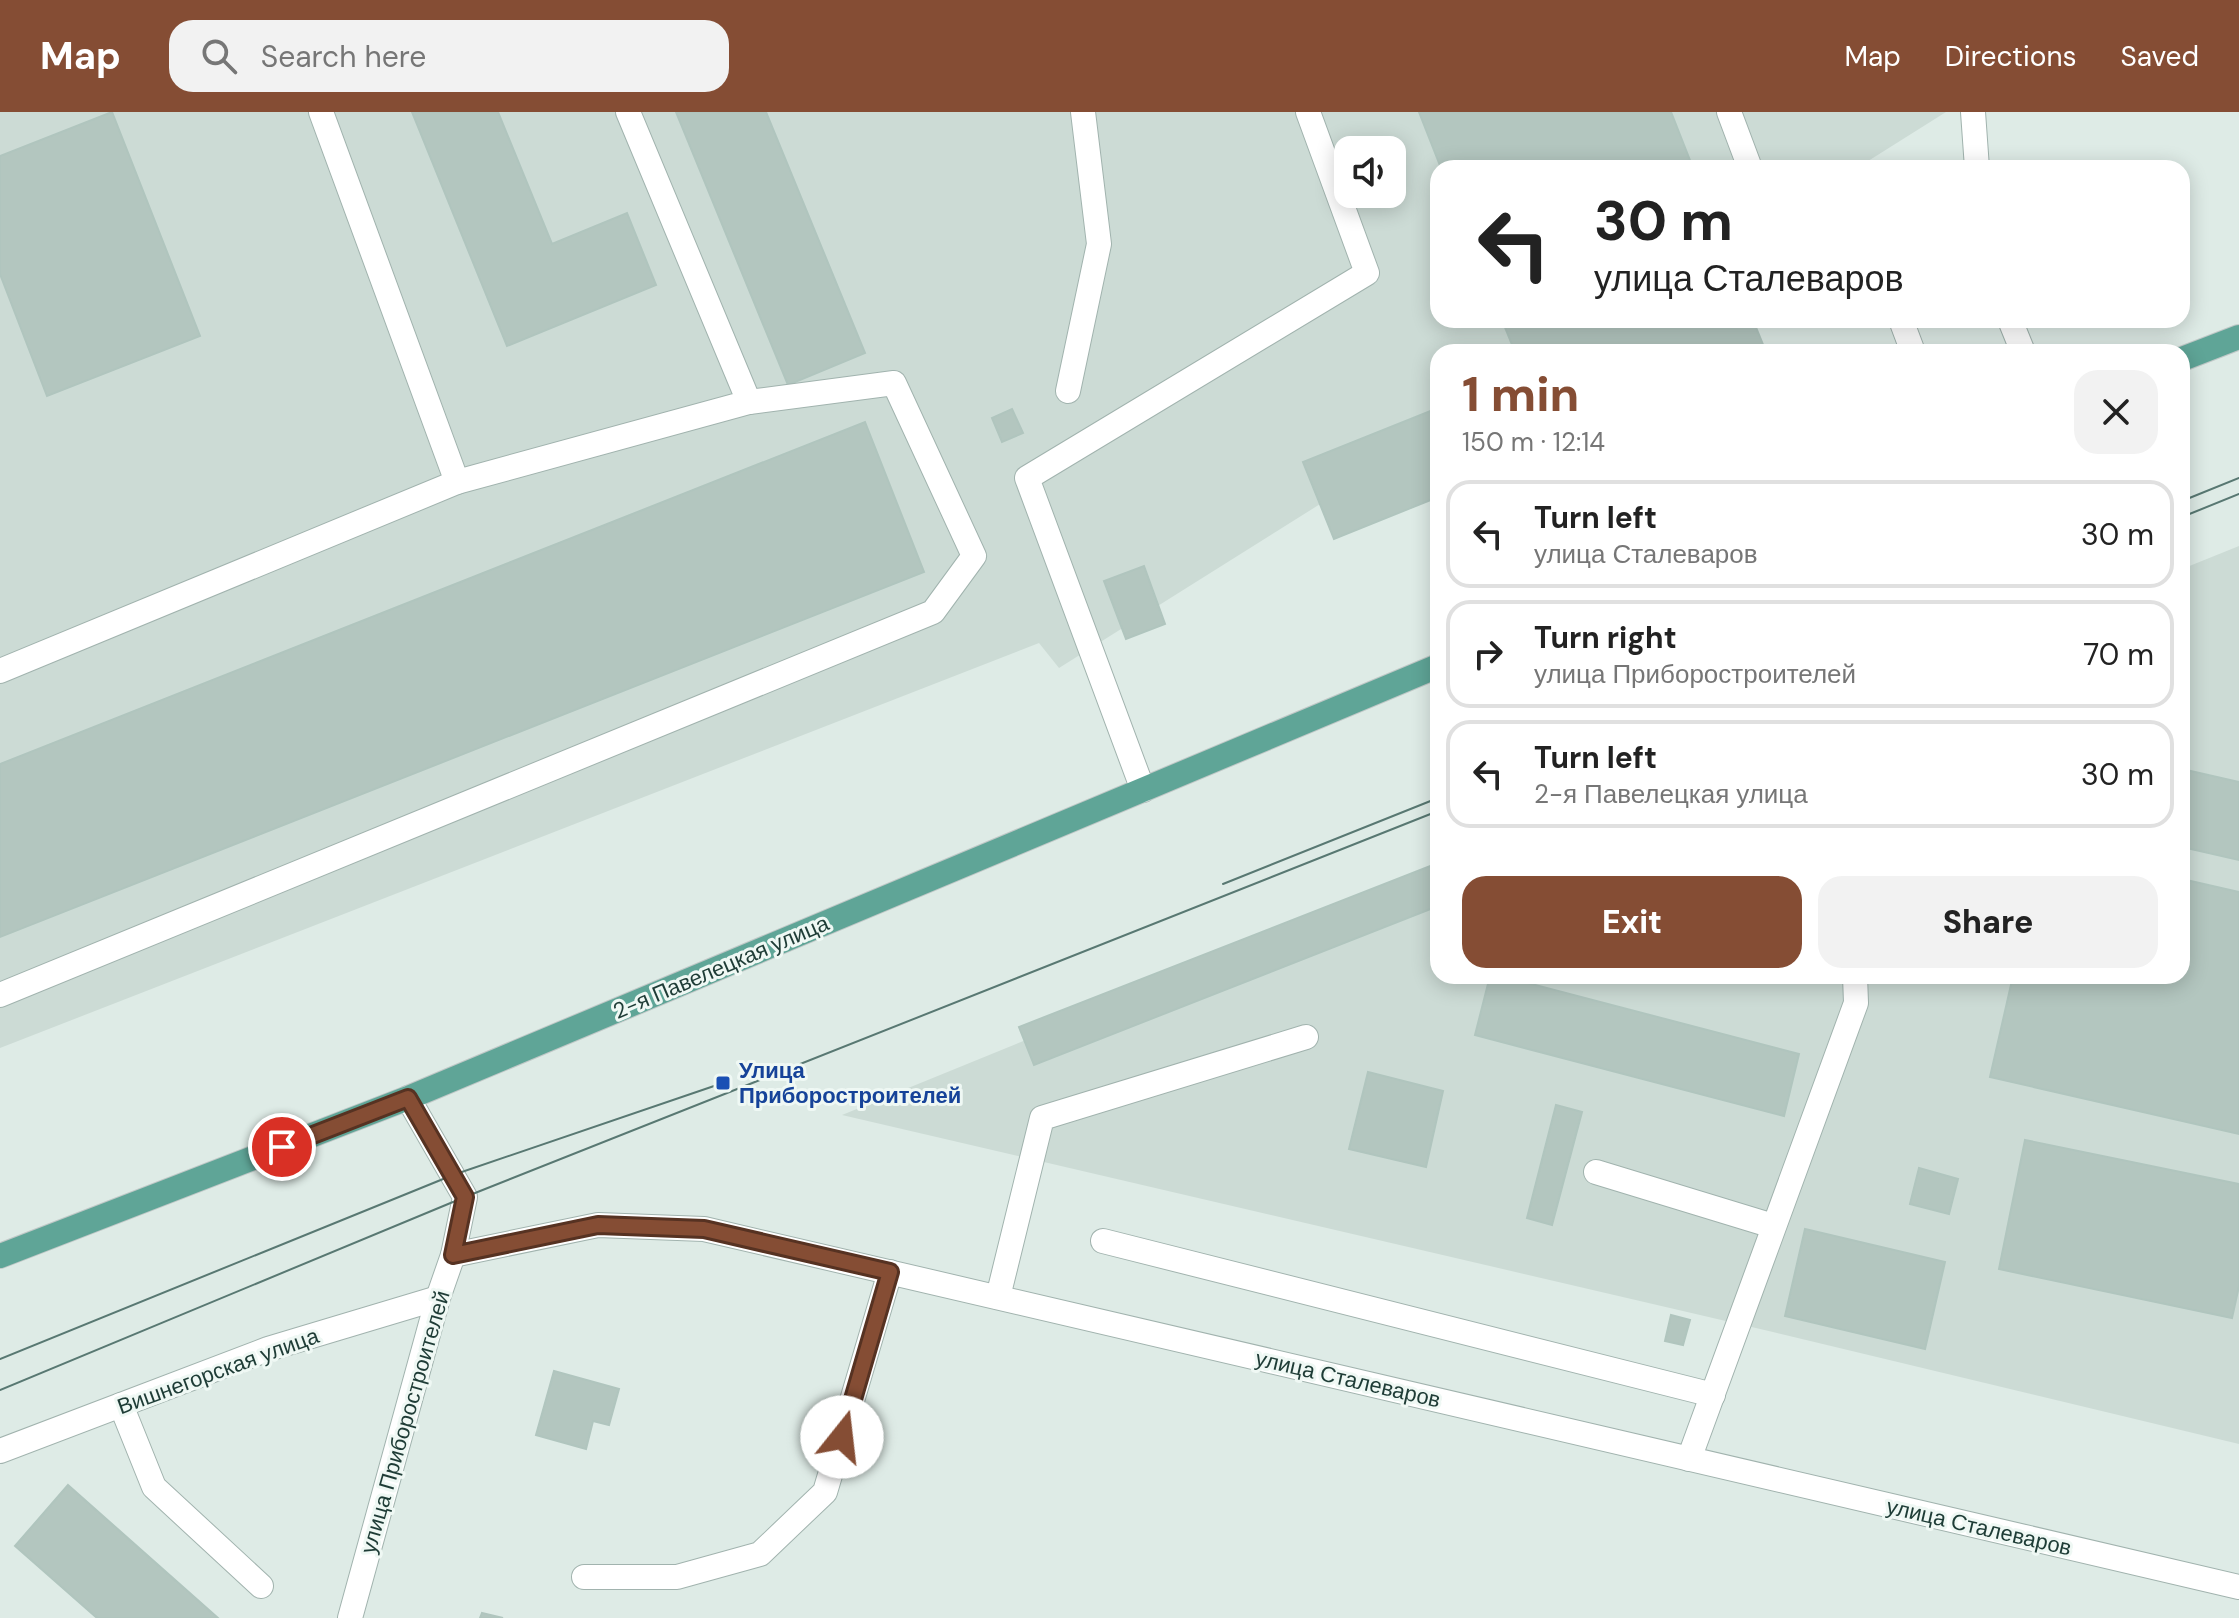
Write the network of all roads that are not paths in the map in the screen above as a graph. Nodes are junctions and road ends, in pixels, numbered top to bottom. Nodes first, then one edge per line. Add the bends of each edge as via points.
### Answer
1 (321, 112) edge
2 (628, 112) edge
3 (1083, 112) edge
4 (1308, 112) edge
5 (1729, 112) edge
6 (1973, 112) edge
7 (1747, 160) edge
8 (1976, 160) edge
9 (2239, 337) edge
10 (2190, 356) edge
11 (1068, 391) dead end
12 (749, 402) junction
13 (457, 482) junction
14 (1430, 669) edge
15 (0, 671) edge
16 (1143, 790) junction
17 (1855, 984) edge
18 (0, 995) edge
19 (1306, 1037) dead end
20 (408, 1098) junction
21 (1596, 1172) dead end
22 (1773, 1226) junction
23 (1103, 1241) dead end
24 (453, 1255) junction
25 (0, 1256) edge
26 (890, 1272) junction
27 (998, 1297) junction
28 (438, 1298) junction
29 (1713, 1395) junction
30 (121, 1405) junction
31 (0, 1451) edge
32 (1689, 1459) junction
33 (584, 1577) dead end
34 (261, 1586) dead end
35 (2239, 1587) edge
36 (350, 1618) edge

1 - 13 street
2 - 12 street
3 - 11 street via 1099,244
4 - 16 street via 1367,273 1027,478
5 - 7 street
6 - 8 street
9 - 10 main road
12 - 13 street
12 - 18 street via 894,383 974,556 933,612
13 - 15 street
14 - 16 main road, 2-я Павелецкая улица
16 - 20 main road, 2-я Павелецкая улица
17 - 22 street via 1856,1003
19 - 27 street via 1042,1118
20 - 24 street, улица Приборостроителей via 465,1197
20 - 25 main road, 2-я Павелецкая улица
21 - 22 street
22 - 29 street
23 - 29 street
24 - 26 street, улица Сталеваров via 598,1225 689,1228
24 - 28 street, улица Приборостроителей
26 - 27 street, улица Сталеваров
26 - 33 street via 825,1492 760,1554 677,1577
27 - 32 street, улица Сталеваров
28 - 30 street, Вишнегорская улица via 268,1349
28 - 36 street, улица Приборостроителей
29 - 32 street
30 - 31 street, Вишнегорская улица
30 - 34 street via 154,1487
32 - 35 street, улица Сталеваров

